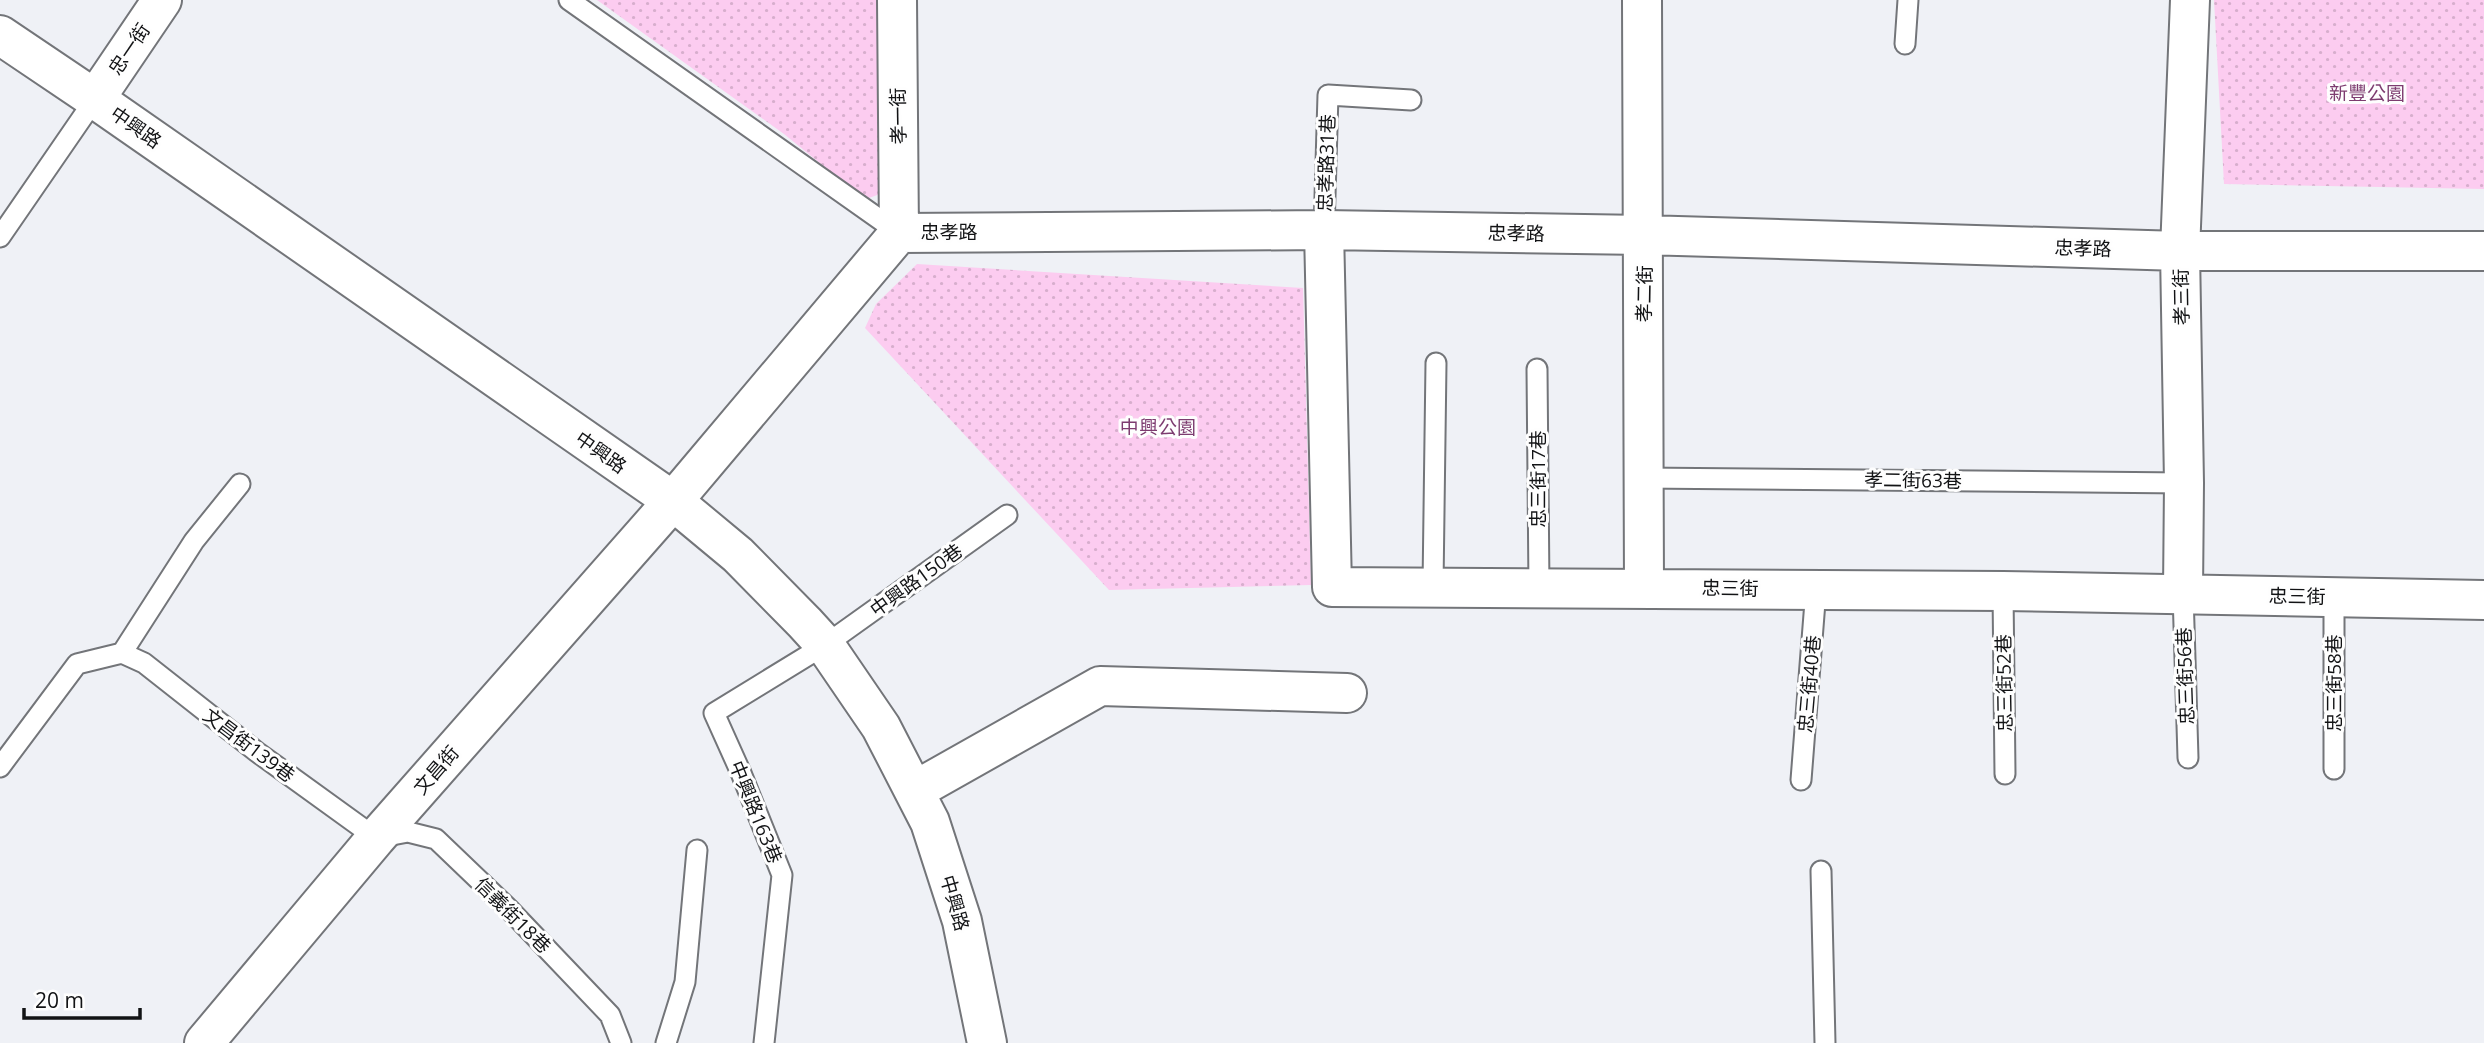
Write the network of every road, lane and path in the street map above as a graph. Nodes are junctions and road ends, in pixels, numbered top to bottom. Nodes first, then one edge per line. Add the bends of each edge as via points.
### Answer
1 (162, 0) edge
2 (569, 0) edge
3 (897, 0) edge
4 (1642, 0) edge
5 (1908, 0) edge
6 (2190, 0) edge
7 (0, 35) edge
8 (1905, 44) dead end
9 (95, 99) junction
10 (1411, 100) dead end
11 (1324, 230) junction
12 (899, 233) junction
13 (1644, 235) junction
14 (0, 237) edge
15 (2180, 251) junction
16 (2484, 251) edge
17 (1436, 363) dead end
18 (1537, 369) dead end
19 (1642, 478) junction
20 (2185, 483) junction
21 (240, 484) dead end
22 (673, 501) junction
23 (1007, 515) dead end
24 (1433, 586) junction
25 (1644, 588) junction
26 (1539, 589) junction
27 (1816, 589) junction
28 (2003, 591) junction
29 (2183, 593) junction
30 (2334, 597) junction
31 (2484, 600) edge
32 (825, 645) junction
33 (122, 653) junction
34 (1347, 693) dead end
35 (2188, 758) dead end
36 (0, 767) edge
37 (2334, 769) dead end
38 (2005, 774) dead end
39 (1801, 780) dead end
40 (914, 791) junction
41 (376, 838) junction
42 (697, 850) dead end
43 (1821, 871) dead end
44 (204, 1043) edge
45 (621, 1043) edge
46 (666, 1043) edge
47 (764, 1043) edge
48 (987, 1043) edge
49 (1825, 1043) edge

1 - 9 street, 忠一街
2 - 12 lane
3 - 12 street, 孝一街
4 - 13 street, 孝二街
5 - 8 lane
6 - 15 street, 孝三街
7 - 9 street, 中興路
9 - 14 lane
9 - 22 street, 中興路
10 - 11 lane, 忠孝路31巷 via 1328,95
11 - 12 street, 忠孝路
11 - 13 street, 忠孝路
11 - 24 street, 忠三街 via 1332,587
12 - 22 street, 忠孝路
13 - 15 street, 忠孝路
13 - 19 street, 孝二街
15 - 16 street, 忠孝路
15 - 20 street, 孝三街
17 - 24 lane
18 - 26 lane, 忠三街17巷
19 - 20 lane, 孝二街63巷
19 - 25 street, 孝二街
20 - 29 street, 孝三街
21 - 33 lane via 194,541
22 - 32 street, 中興路 via 738,555
22 - 41 street, 文昌街
23 - 32 lane, 中興路150巷
24 - 26 street, 忠三街
25 - 26 street, 忠三街
25 - 27 street, 忠三街
27 - 28 street, 忠三街
27 - 39 lane, 忠三街40巷
28 - 29 street, 忠三街
28 - 38 lane, 忠三街52巷
29 - 30 street, 忠三街
29 - 35 lane, 忠三街56巷
30 - 31 street, 忠三街
30 - 37 lane, 忠三街58巷
32 - 40 street, 中興路 via 881,727
32 - 47 lane, 中興路163巷 via 714,713 782,875
33 - 36 lane via 77,664
33 - 41 lane, 文昌街139巷 via 144,663
34 - 40 street via 1100,686
40 - 48 street, 中興路 via 930,822 962,921
41 - 44 street, 文昌街
41 - 45 lane, 信義街18巷 via 408,832 436,839 610,1015
42 - 46 lane via 685,982
43 - 49 lane

